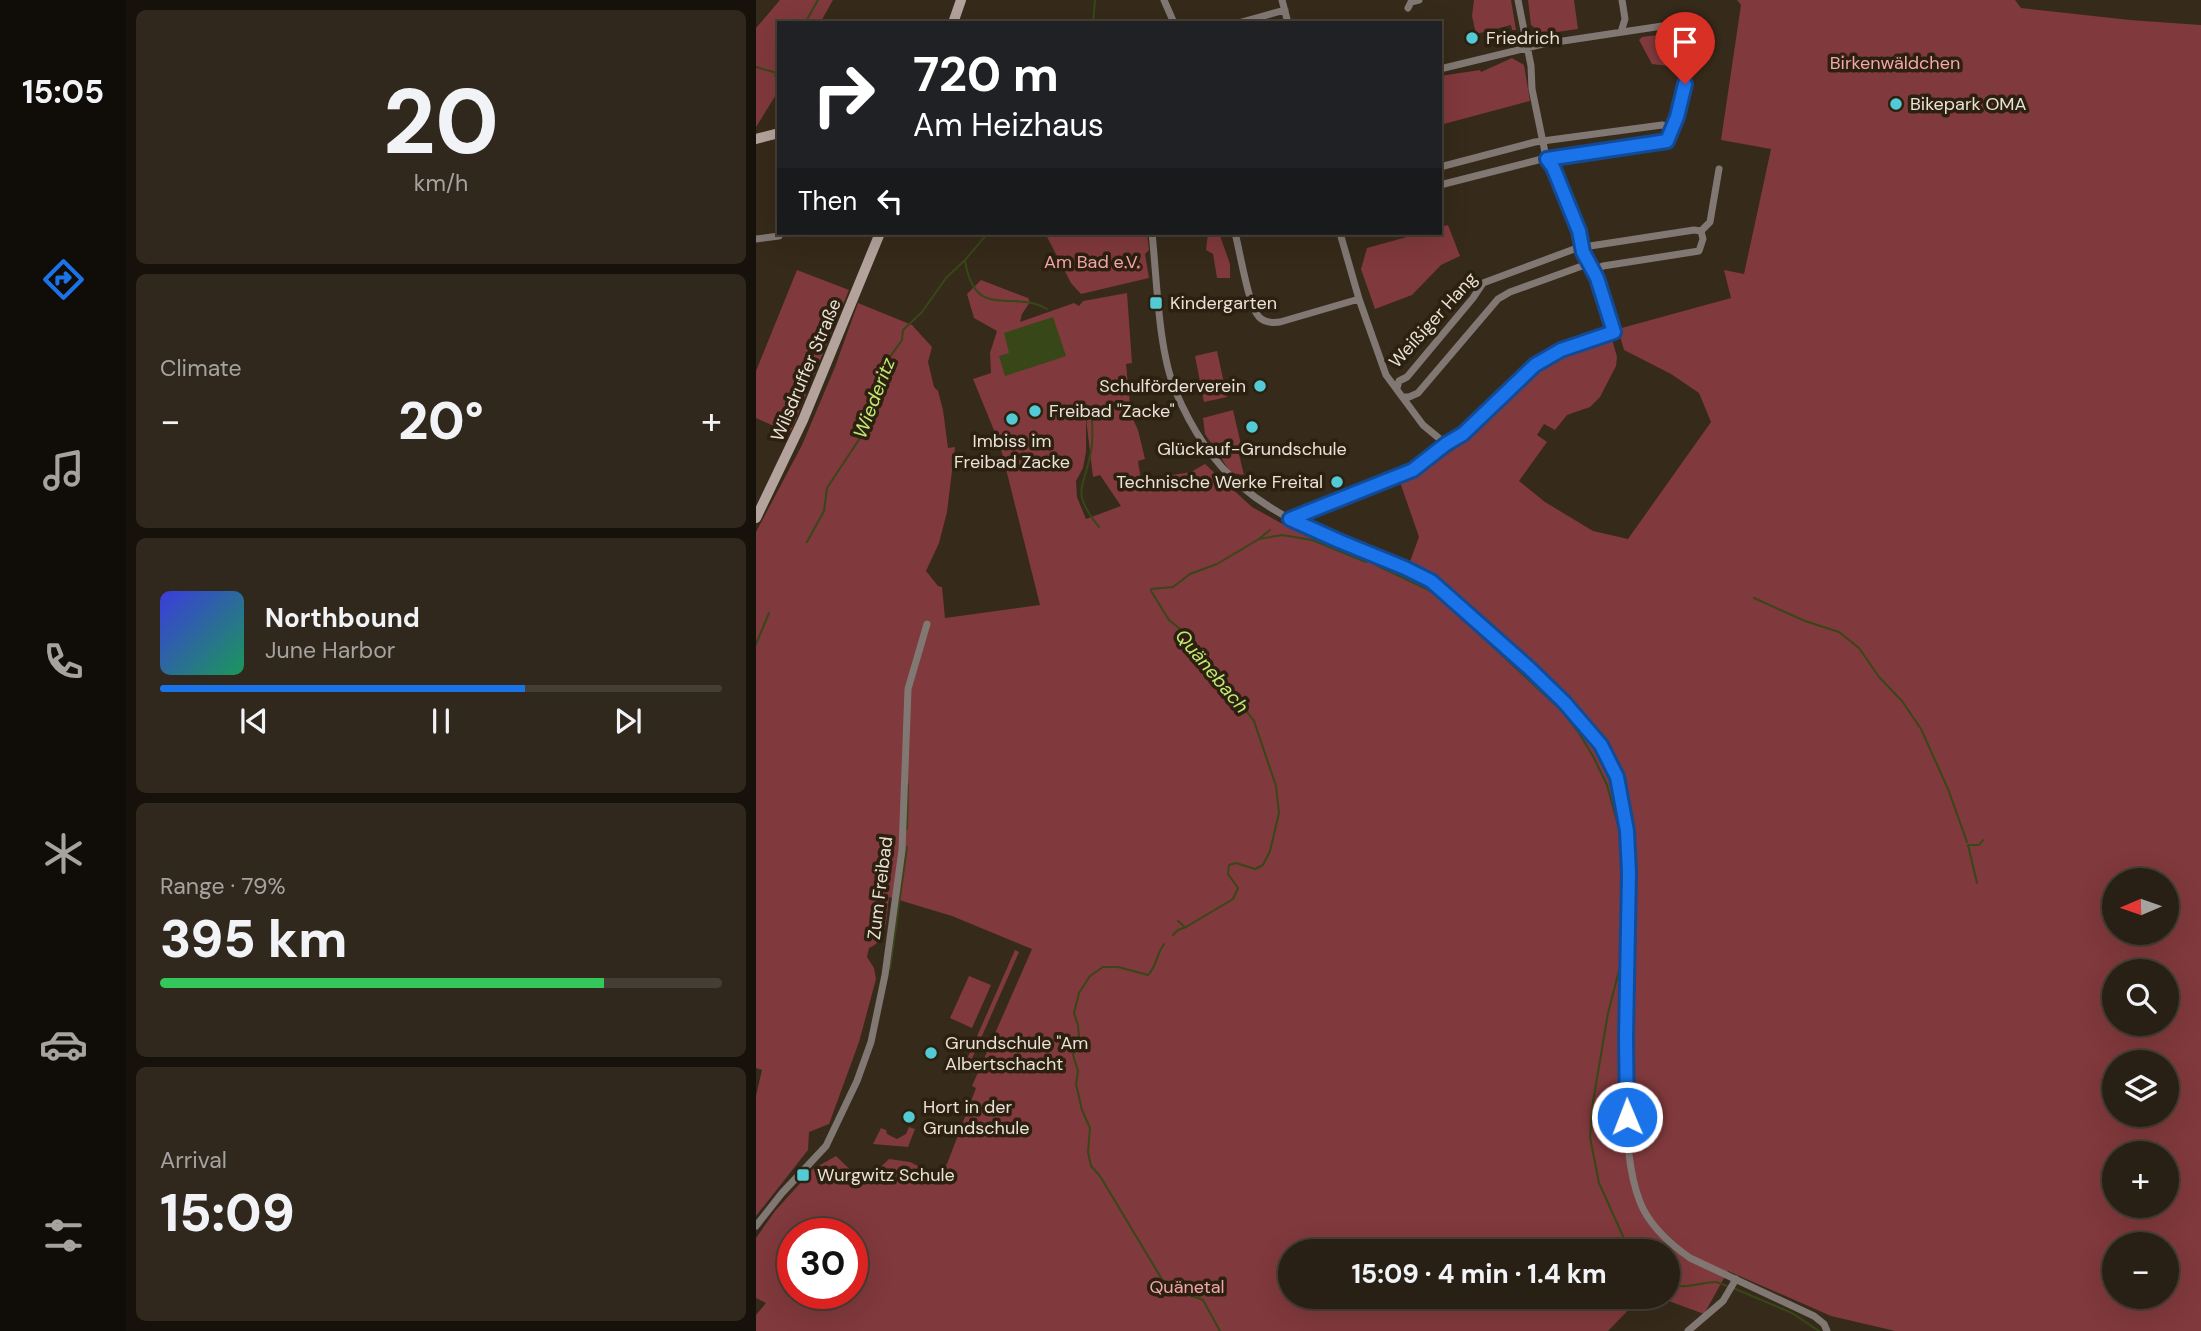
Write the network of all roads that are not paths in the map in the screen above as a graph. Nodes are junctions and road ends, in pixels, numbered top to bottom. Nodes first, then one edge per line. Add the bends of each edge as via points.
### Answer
1 (961, 0) edge
2 (1164, 0) edge
3 (1282, 0) edge
4 (1419, 0) edge
5 (1518, 0) edge
6 (1622, 0) edge
7 (1408, 8) dead end
8 (1285, 10) junction
9 (954, 21) edge
10 (1173, 21) edge
11 (1245, 21) edge
12 (1288, 21) edge
13 (1621, 32) junction
14 (1527, 47) junction
15 (1442, 68) edge
16 (1673, 128) junction
17 (777, 134) edge
18 (756, 139) edge
19 (1542, 142) junction
20 (1547, 159) junction
21 (1442, 167) edge
22 (1719, 169) dead end
23 (1442, 184) edge
24 (879, 235) edge
25 (1152, 235) edge
26 (1236, 235) edge
27 (1341, 235) edge
28 (1702, 235) junction
29 (779, 236) dead end
30 (756, 239) edge
31 (1582, 247) junction
32 (1586, 261) junction
33 (1593, 271) junction
34 (1359, 299) junction
35 (1397, 388) junction
36 (1403, 397) junction
37 (1446, 444) junction
38 (756, 517) edge
39 (1290, 519) junction
40 (927, 624) dead end
41 (756, 1226) edge
42 (1734, 1285) junction
43 (1826, 1329) edge
44 (1688, 1331) edge

1 - 9 main road
2 - 10 street
3 - 8 street
4 - 7 street
5 - 14 street
6 - 13 street via 1625,19
8 - 11 street
8 - 12 street
13 - 14 street
13 - 16 street via 1693,25 1693,44
14 - 15 street
14 - 19 street
16 - 19 street via 1662,125
16 - 20 street via 1667,141
17 - 18 main road
19 - 20 street
19 - 21 street
20 - 23 street
20 - 31 street
22 - 28 street via 1710,222
24 - 38 main road, Wilsdruffer Straße via 803,420
25 - 39 street via 1165,352 1180,401 1228,476
26 - 34 street via 1252,301 1262,320 1280,322
27 - 34 street
28 - 31 street, Weißiger Hang via 1694,229
28 - 33 street via 1699,251
29 - 30 street
31 - 32 street
31 - 35 street, Weißiger Hang via 1483,283
32 - 33 street
32 - 36 street, Weißiger Hang via 1498,299 1418,393
33 - 37 street via 1614,332 1561,350 1535,365 1485,415
34 - 35 street via 1386,376
35 - 36 street
36 - 37 street via 1423,425
37 - 39 street via 1413,470
39 - 42 street via 1431,581 1529,668 1601,745 1617,777 1626,826 1626,1089 1631,1171 1641,1203 1658,1230 1673,1246
40 - 41 street, Zum Freibad via 908,689 902,849 883,985 865,1062 826,1146
42 - 43 street via 1763,1291 1814,1316
42 - 44 street via 1723,1301

